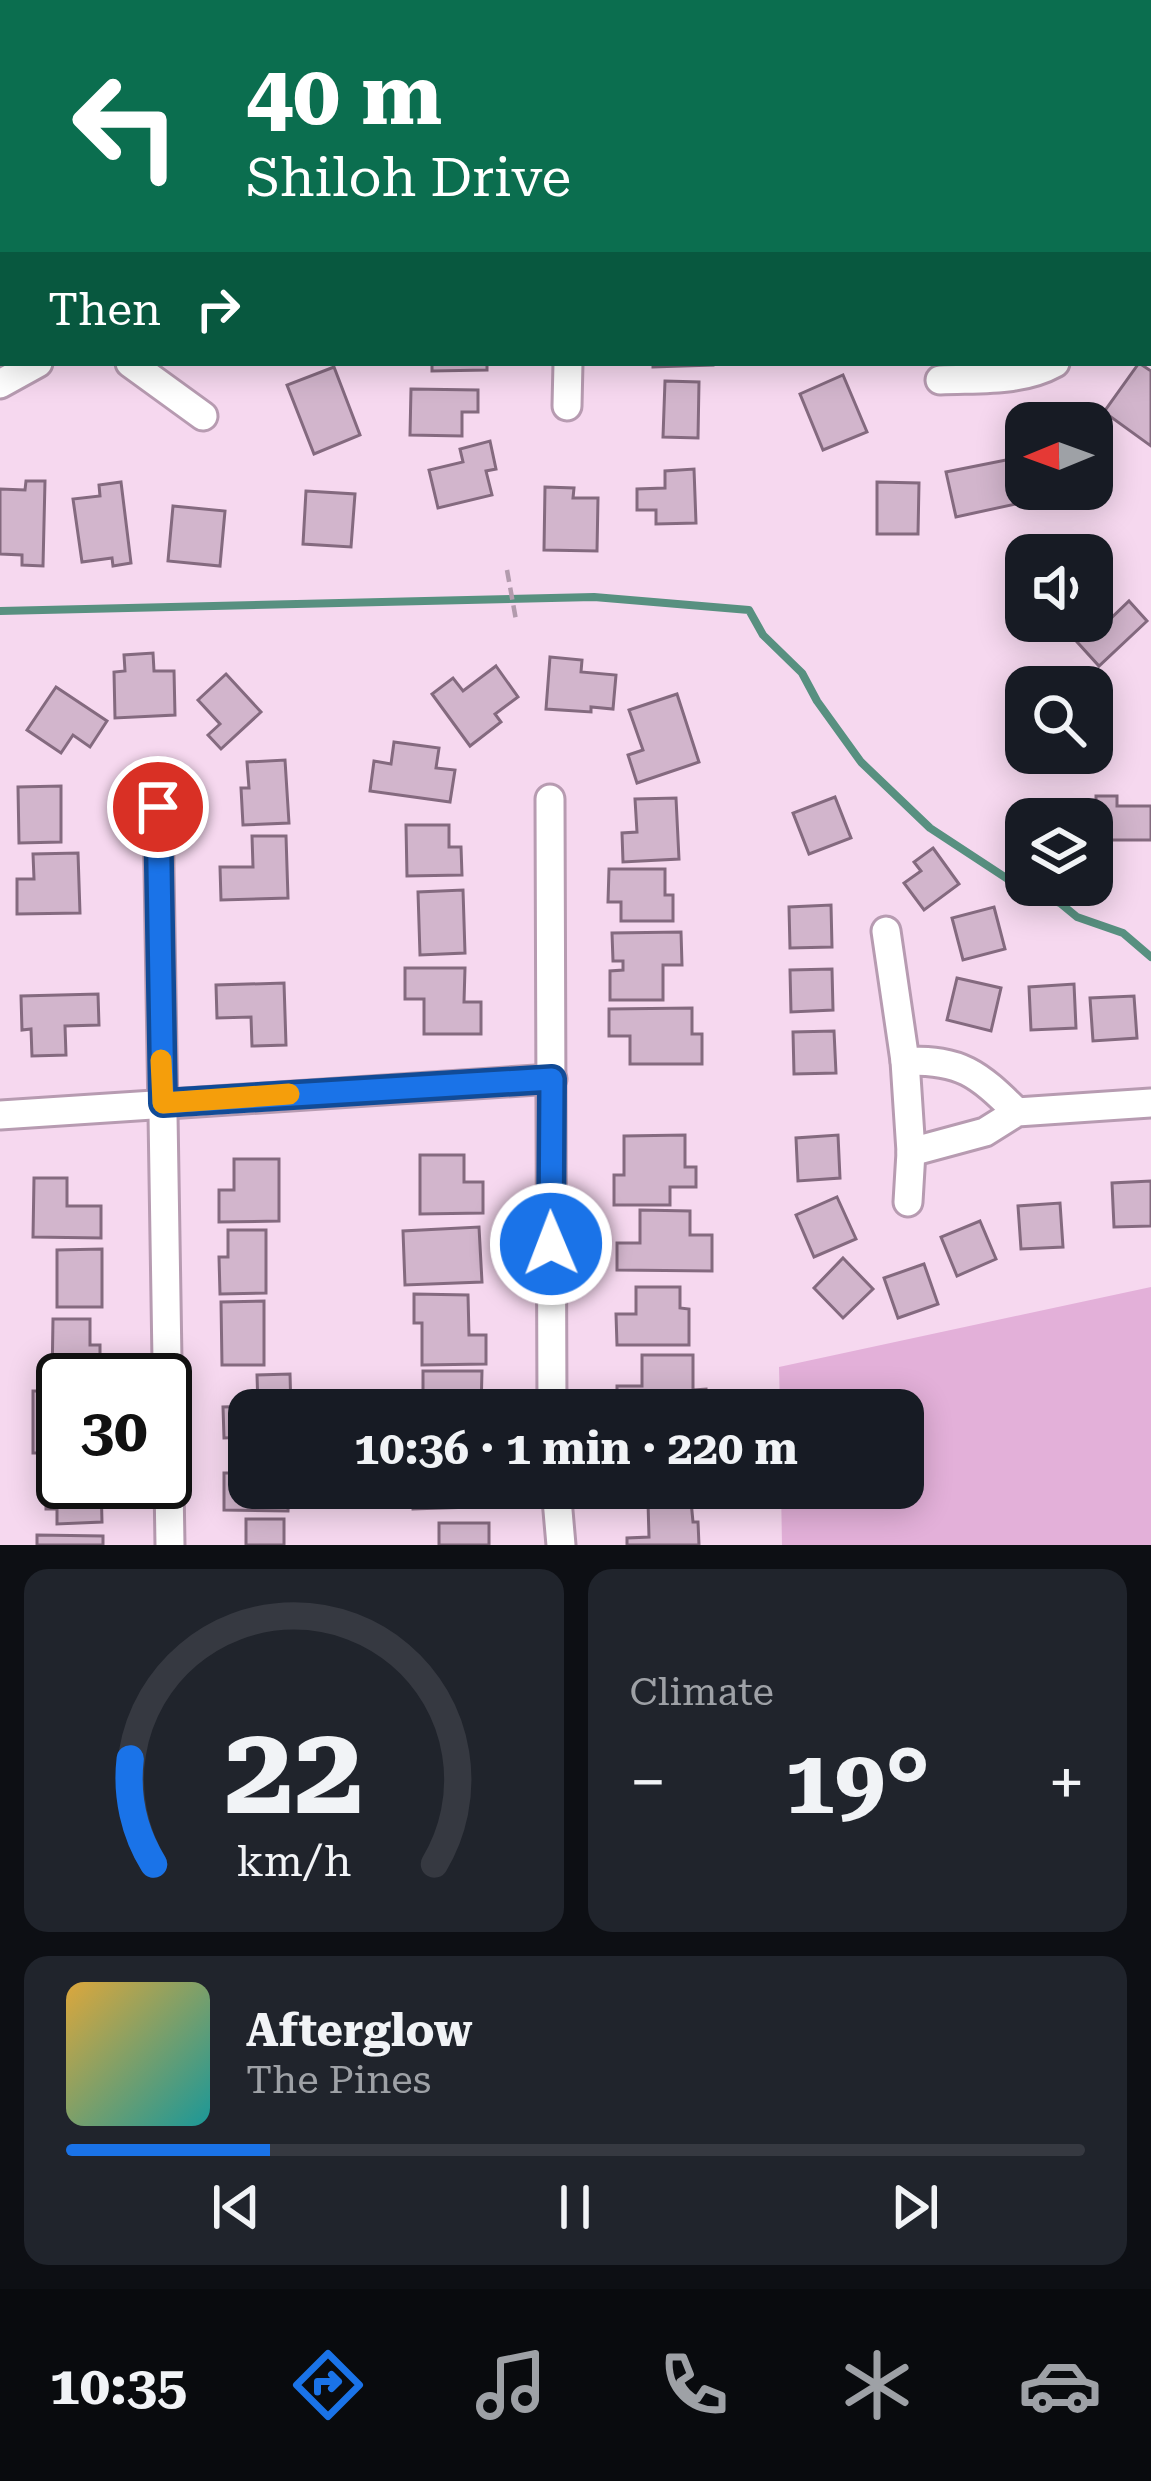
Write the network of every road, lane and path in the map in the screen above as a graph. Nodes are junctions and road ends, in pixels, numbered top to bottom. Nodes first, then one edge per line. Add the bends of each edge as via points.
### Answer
1 (33, 366) edge
2 (134, 366) edge
3 (568, 366) edge
4 (1048, 366) edge
5 (940, 380) dead end
6 (0, 384) edge
7 (568, 406) dead end
8 (203, 416) dead end
9 (507, 570) dead end
10 (516, 620) dead end
11 (550, 800) dead end
12 (158, 807) dead end
13 (886, 931) dead end
14 (905, 1061) junction
15 (552, 1079) junction
16 (163, 1103) junction
17 (1151, 1103) edge
18 (1017, 1112) junction
19 (0, 1115) edge
20 (911, 1151) junction
21 (908, 1202) dead end
22 (552, 1389) edge
23 (558, 1509) edge
24 (170, 1545) edge
25 (561, 1545) edge

1 - 6 street
2 - 8 street
3 - 7 street
4 - 5 street
9 - 10 path
11 - 15 street
12 - 16 street
13 - 14 street
14 - 18 street via 942,1061 978,1074
14 - 20 street
15 - 16 street
15 - 22 street
16 - 19 street
16 - 24 street
17 - 18 street
18 - 20 street via 986,1132
20 - 21 street
23 - 25 street

